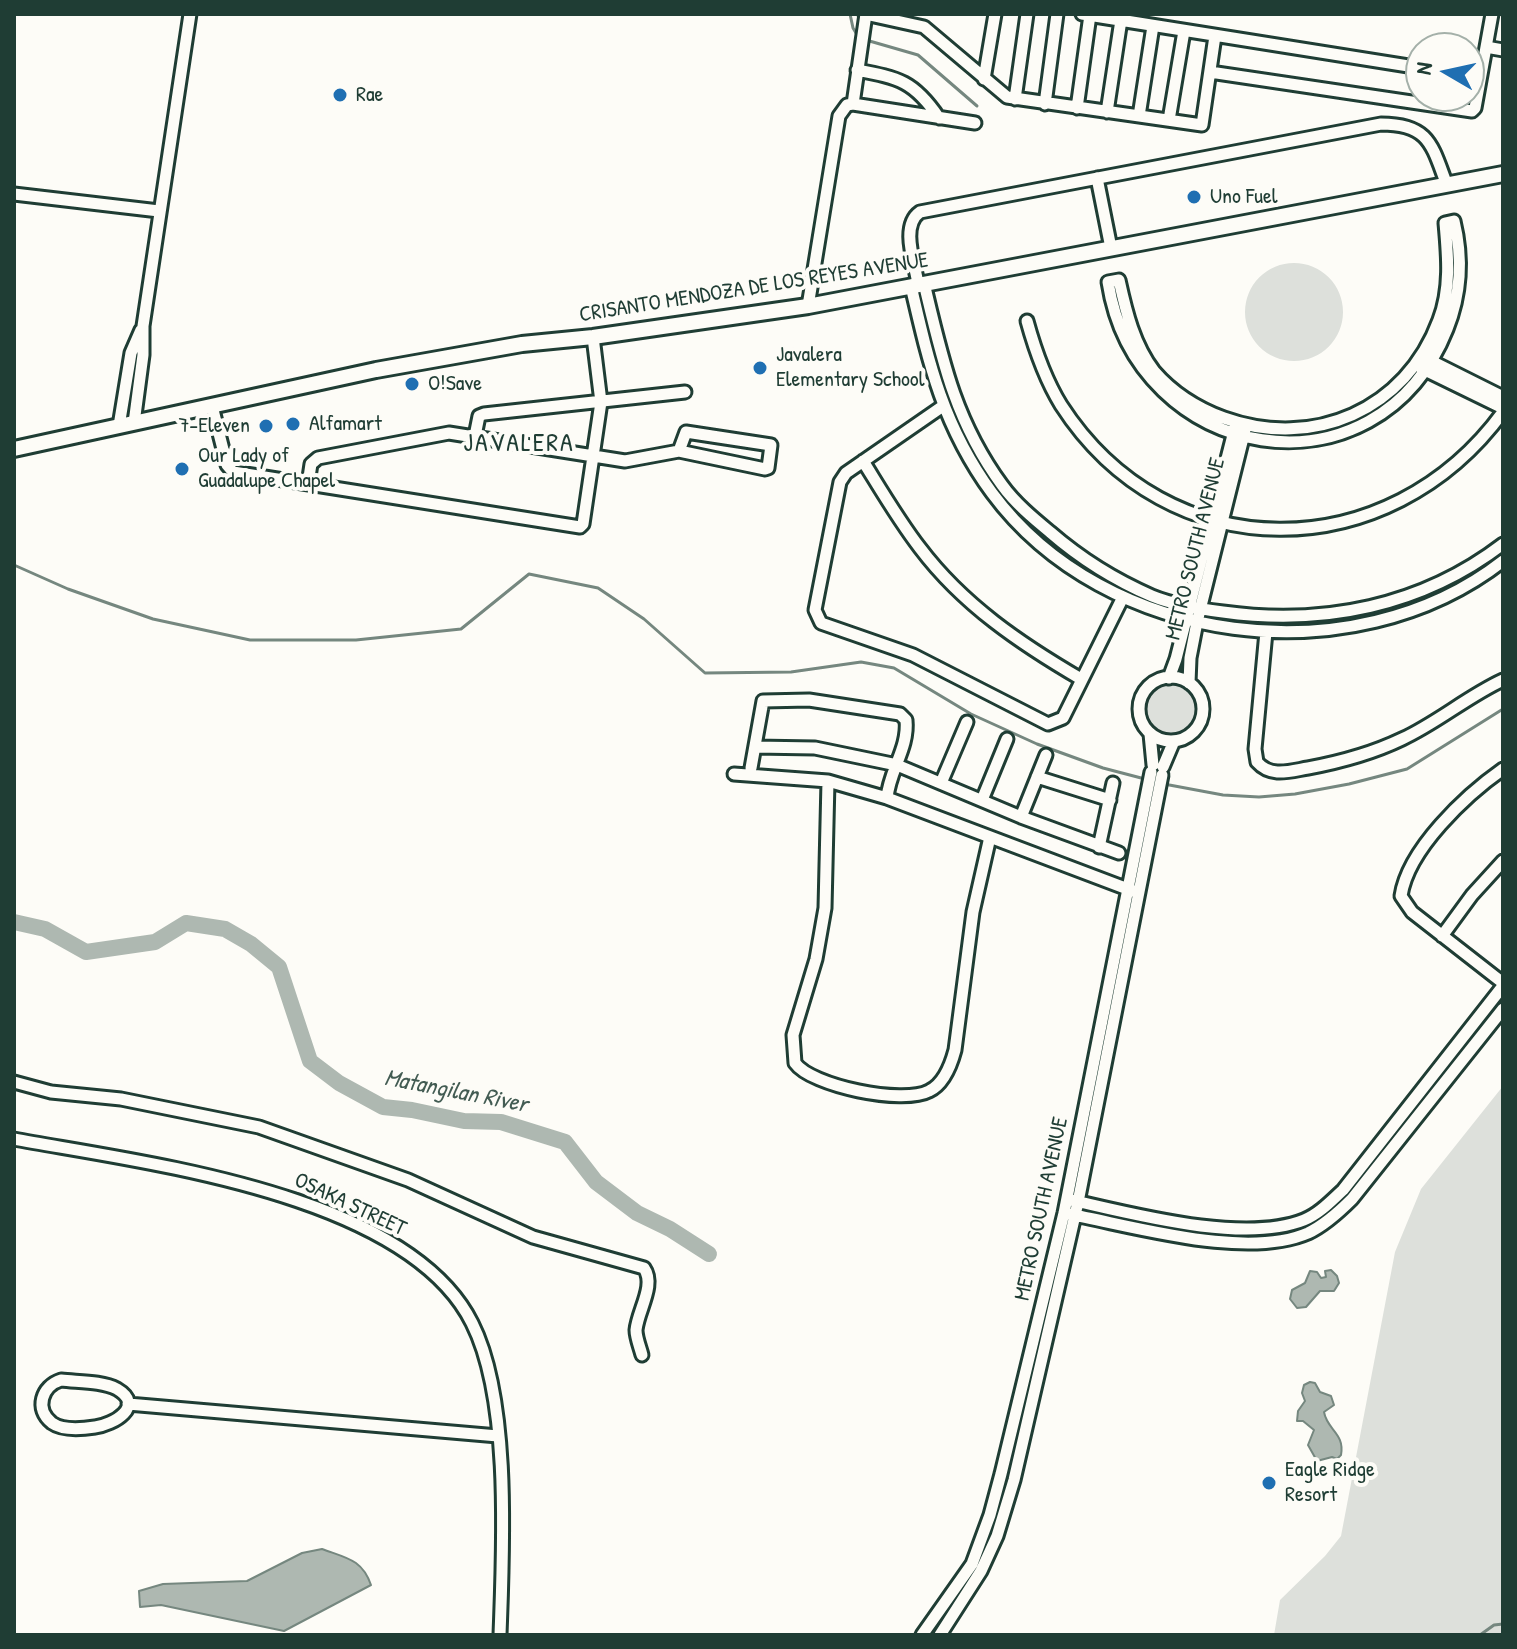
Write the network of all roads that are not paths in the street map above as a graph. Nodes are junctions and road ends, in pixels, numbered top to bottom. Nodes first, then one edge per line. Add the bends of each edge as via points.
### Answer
1 (190, 14) edge
2 (866, 14) edge
3 (995, 14) edge
4 (1027, 14) edge
5 (1057, 14) edge
6 (1492, 14) edge
7 (1086, 15) edge
8 (886, 16) edge
9 (1121, 20) junction
10 (1153, 26) junction
11 (1184, 31) junction
12 (1215, 36) junction
13 (1486, 47) joint
14 (1503, 50) edge
15 (1405, 66) edge
16 (857, 70) junction
17 (1210, 72) junction
18 (984, 79) junction
19 (1015, 99) junction
20 (1405, 101) edge
21 (853, 104) junction
22 (1045, 104) junction
23 (1077, 108) junction
24 (1107, 112) junction
25 (1139, 116) junction
26 (939, 118) junction
27 (1169, 120) junction
28 (975, 123) dead end
29 (1503, 174) edge
30 (1097, 178) junction
31 (1447, 185) junction
32 (14, 194) edge
33 (159, 211) junction
34 (1111, 248) junction
35 (918, 285) junction
36 (808, 306) junction
37 (1027, 321) dead end
38 (593, 337) junction
39 (1422, 363) junction
40 (685, 392) dead end
41 (1503, 397) edge
42 (601, 402) junction
43 (212, 406) junction
44 (943, 406) junction
45 (1503, 410) edge
46 (127, 424) junction
47 (1240, 429) junction
48 (475, 436) junction
49 (14, 449) edge
50 (679, 451) junction
51 (593, 456) junction
52 (863, 461) junction
53 (308, 484) junction
54 (1217, 520) junction
55 (1503, 544) edge
56 (1503, 561) edge
57 (1123, 597) junction
58 (1195, 608) junction
59 (1191, 621) junction
60 (1266, 632) junction
61 (1169, 678) junction
62 (1081, 679) junction
63 (1503, 680) edge
64 (1189, 683) junction
65 (967, 722) dead end
66 (1150, 734) junction
67 (1007, 739) dead end
68 (1174, 741) junction
69 (755, 747) junction
70 (1046, 755) dead end
71 (897, 765) junction
72 (751, 768) dead end
73 (1503, 769) edge
74 (1157, 771) junction
75 (734, 774) dead end
76 (1037, 777) junction
77 (828, 781) junction
78 (941, 783) junction
79 (1113, 783) dead end
80 (887, 798) junction
81 (982, 800) junction
82 (1110, 800) junction
83 (1021, 817) junction
84 (990, 837) junction
85 (1099, 847) junction
86 (1119, 853) dead end
87 (1503, 861) edge
88 (1132, 891) junction
89 (1442, 936) junction
90 (1503, 984) edge
91 (1503, 1009) edge
92 (14, 1082) edge
93 (14, 1139) edge
94 (1072, 1200) junction
95 (1069, 1214) junction
96 (642, 1355) dead end
97 (128, 1404) junction
98 (498, 1436) junction
99 (500, 1635) edge
100 (922, 1635) edge
101 (940, 1635) edge

1 - 33 street
2 - 8 street
2 - 16 street
3 - 18 street
4 - 19 street
5 - 22 street
6 - 13 street
7 - 9 street
7 - 23 street
8 - 18 street via 924,27
9 - 10 street
9 - 24 street
10 - 11 street
10 - 25 street
11 - 12 street
11 - 27 street
12 - 15 street
12 - 17 street
13 - 14 street
16 - 21 street
16 - 26 street via 900,79
17 - 20 street
17 - 27 street via 1202,125
18 - 19 street via 999,94
19 - 22 street
21 - 26 street
21 - 36 street via 839,116
22 - 23 street
23 - 24 street
24 - 25 street
25 - 27 street
26 - 28 street
29 - 31 main road, CRISANTO MENDOZA DE LOS REYES AVENUE
30 - 31 street via 1391,124 1428,138
30 - 34 street
30 - 35 street via 916,214 909,231
31 - 34 main road, CRISANTO MENDOZA DE LOS REYES AVENUE
32 - 33 street
33 - 46 street via 143,355
34 - 35 main road, CRISANTO MENDOZA DE LOS REYES AVENUE
35 - 36 main road, CRISANTO MENDOZA DE LOS REYES AVENUE
35 - 44 street via 931,371
35 - 58 street via 956,404 1003,487 1102,571 1154,597
36 - 38 main road, CRISANTO MENDOZA DE LOS REYES AVENUE
37 - 54 street via 1046,377 1095,448 1160,498
38 - 42 street
38 - 43 main road, CRISANTO MENDOZA DE LOS REYES AVENUE via 376,370
39 - 39 street via 1450,321 1459,284 1454,221 1445,223 1448,278 1440,319
39 - 41 street
39 - 45 street
39 - 47 street via 1399,398 1342,433 1283,442
40 - 42 street
42 - 48 street via 484,414
42 - 51 street
43 - 46 main road, CRISANTO MENDOZA DE LOS REYES AVENUE
43 - 53 street via 230,469
44 - 52 street
44 - 57 street via 967,456 1023,529 1057,557
45 - 54 street via 1478,444 1446,473 1370,515 1297,529
46 - 49 main road, CRISANTO MENDOZA DE LOS REYES AVENUE
47 - 47 street via 1189,401 1153,369 1126,312 1119,280 1108,282 1123,337 1144,373 1182,408
47 - 54 street, METRO SOUTH AVENUE
48 - 51 street
48 - 53 street via 444,433 318,458 311,464
50 - 50 street via 686,432 771,445 765,469
50 - 51 street via 625,461
51 - 53 street via 580,527
52 - 62 street via 947,580 988,618
52 - 62 street via 846,473 837,490 815,610 821,623 913,655 1048,724 1063,718
54 - 58 street, METRO SOUTH AVENUE
55 - 58 street via 1443,582 1384,605 1291,618
56 - 60 street via 1449,596 1376,622
57 - 59 street
57 - 62 street
58 - 59 street, METRO SOUTH AVENUE
59 - 60 street
59 - 61 street, METRO SOUTH AVENUE
59 - 64 street, METRO SOUTH AVENUE
60 - 63 street via 1255,749 1257,762 1267,771 1334,764 1372,751 1403,739
61 - 64 street
61 - 66 street, METRO SOUTH AVENUE via 1151,684 1141,699 1140,718
64 - 68 street, METRO SOUTH AVENUE via 1201,700 1202,717 1193,732
65 - 78 street
66 - 68 street
66 - 74 street, METRO SOUTH AVENUE
67 - 81 street
68 - 74 street, METRO SOUTH AVENUE
69 - 71 street via 815,748
69 - 71 street via 763,701 851,705 904,716 906,733
69 - 72 street
70 - 76 street
71 - 78 street
71 - 80 street via 888,780
73 - 89 street via 1445,821 1405,881 1405,903
74 - 88 street, METRO SOUTH AVENUE
75 - 77 street
76 - 82 street
76 - 83 street
77 - 80 street
77 - 84 street via 825,908 793,1035 795,1063 810,1077 906,1097 928,1092 940,1081 955,1050 973,912
78 - 81 street
79 - 82 street
80 - 84 street
81 - 83 street
82 - 85 street
83 - 85 street
84 - 88 street
85 - 86 street
87 - 89 street
88 - 94 street, METRO SOUTH AVENUE
89 - 90 street
90 - 94 street via 1343,1190 1305,1220 1272,1228 1226,1229
91 - 95 street via 1352,1199 1309,1232 1273,1242 1225,1242
92 - 96 street via 259,1127 408,1180 533,1237 644,1268 647,1293 636,1332
93 - 98 street, OSAKA STREET via 286,1196 402,1250 432,1271 472,1322 492,1386
94 - 95 street, METRO SOUTH AVENUE
95 - 100 street, METRO SOUTH AVENUE via 990,1515 972,1564
95 - 101 street, METRO SOUTH AVENUE via 1032,1407 1003,1519 981,1571
97 - 97 street via 116,1388 61,1380 45,1390 41,1402 53,1423 66,1428 114,1423 125,1415
97 - 98 street
98 - 99 street, OSAKA STREET

